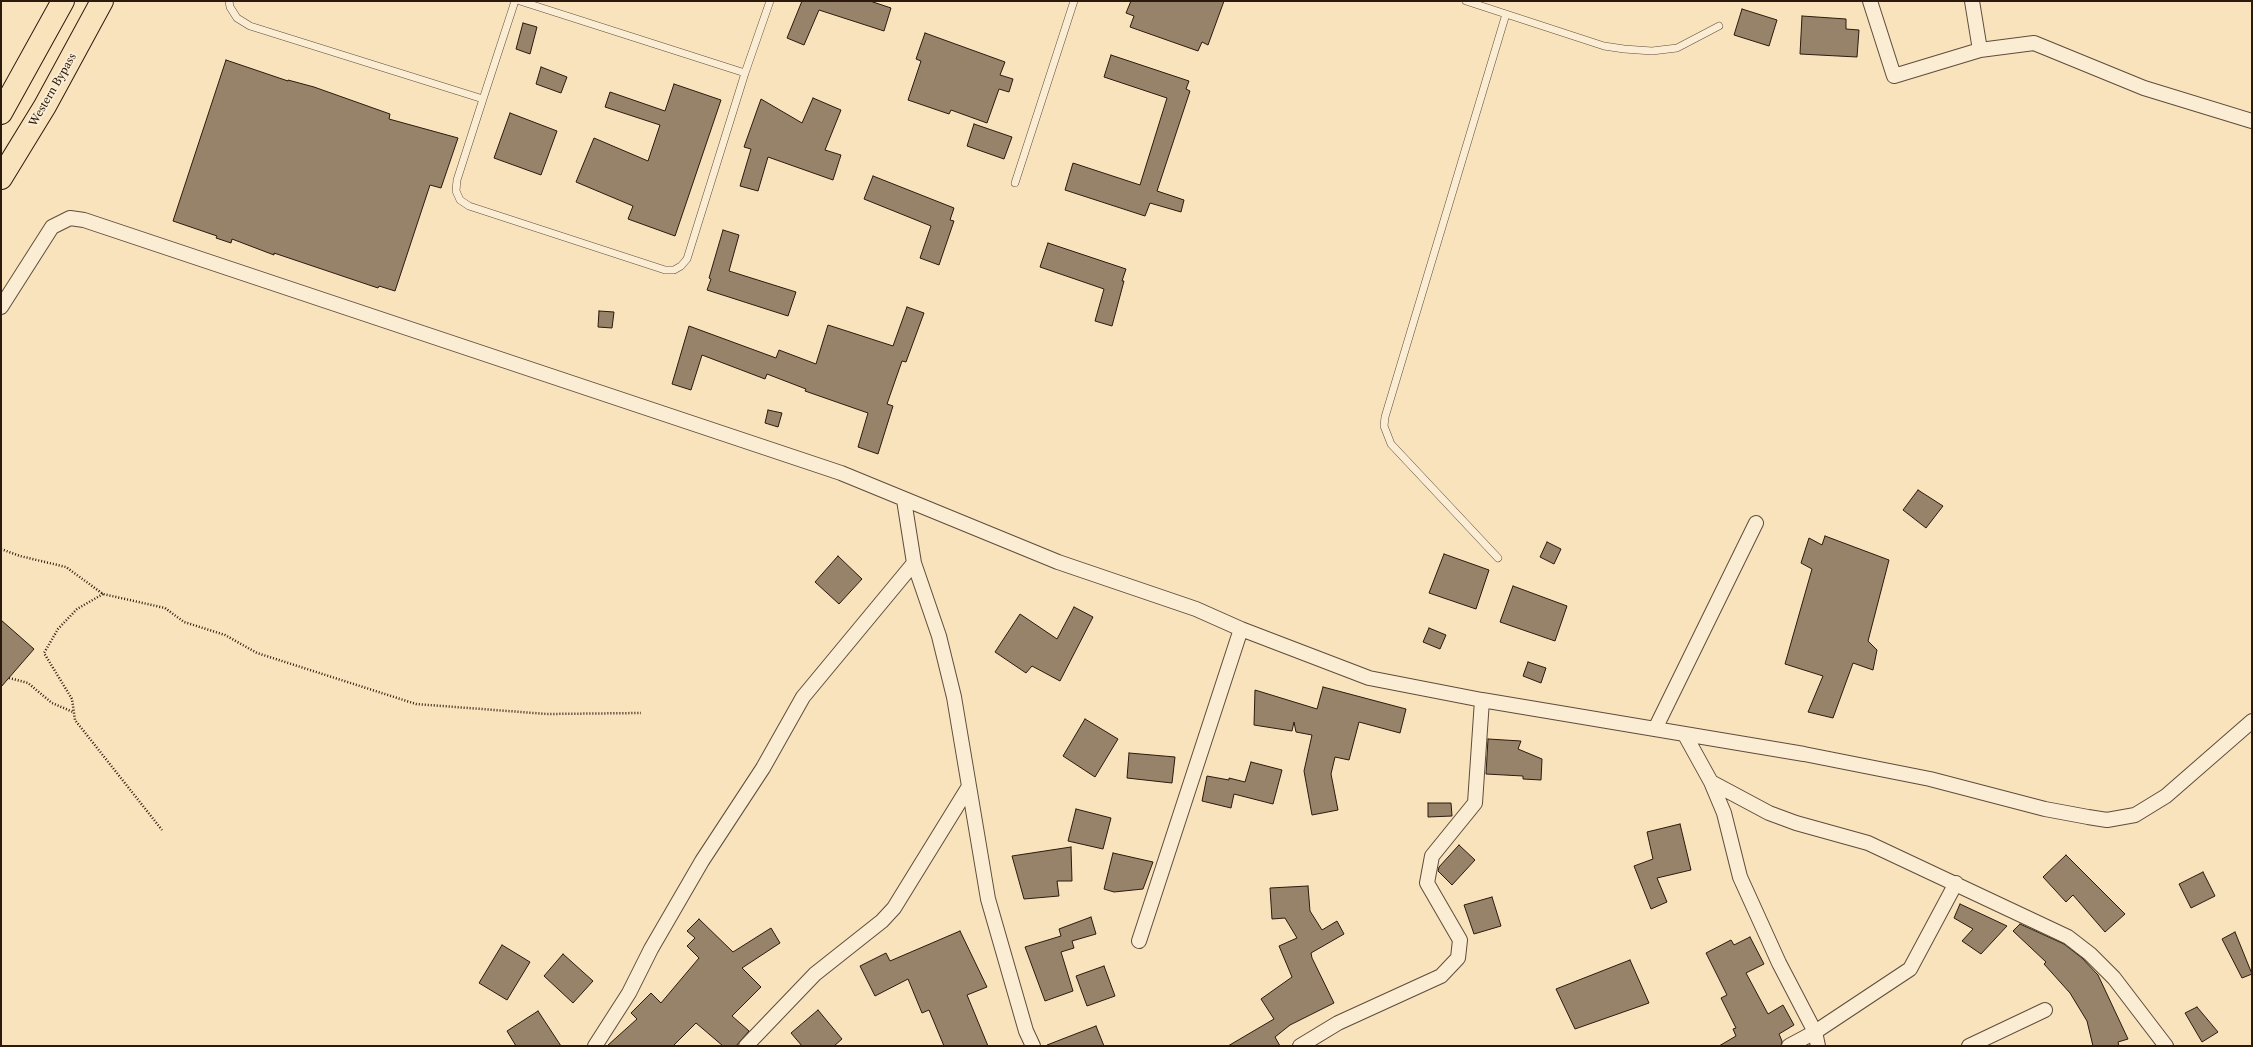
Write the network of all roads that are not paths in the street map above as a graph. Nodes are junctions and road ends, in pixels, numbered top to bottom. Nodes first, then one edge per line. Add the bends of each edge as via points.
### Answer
1 (63, 1) edge
2 (102, 1) edge
3 (229, 1) edge
4 (515, 1) edge
5 (520, 1) edge
6 (770, 1) edge
7 (1074, 1) edge
8 (1466, 1) edge
9 (1870, 1) edge
10 (1972, 1) edge
11 (1506, 14) junction
12 (1719, 26) dead end
13 (1980, 50) junction
14 (745, 73) junction
15 (483, 99) junction
16 (3, 105) edge
17 (2252, 121) edge
18 (1, 178) edge
19 (1015, 183) dead end
20 (1, 307) edge
21 (904, 500) junction
22 (1756, 523) dead end
23 (1498, 558) dead end
24 (914, 563) junction
25 (1241, 629) junction
26 (1482, 700) junction
27 (2252, 721) edge
28 (1655, 729) junction
29 (1685, 735) junction
30 (1711, 782) junction
31 (968, 788) junction
32 (1956, 883) junction
33 (1139, 941) dead end
34 (2045, 1010) dead end
35 (1815, 1032) junction
36 (595, 1046) edge
37 (746, 1046) edge
38 (1033, 1046) edge
39 (1300, 1046) edge
40 (1789, 1046) edge
41 (1818, 1046) edge
42 (1969, 1046) edge
43 (2166, 1046) edge

1 - 16 main road
2 - 18 main road, Western Bypass via 45,106
3 - 15 lane via 237,18 250,26
4 - 15 lane
5 - 14 lane
6 - 14 lane
7 - 19 lane
8 - 11 lane
9 - 13 street via 1894,76
10 - 13 street
11 - 12 lane via 1604,46 1652,51 1678,48
11 - 23 lane via 1384,417 1384,426 1391,444
13 - 17 street via 2034,43 2144,88
14 - 15 lane via 687,259 674,270 665,270 469,206 460,200 456,190 457,180
20 - 21 street via 52,227 70,218 84,220 841,473
21 - 24 street
21 - 25 street via 1058,562 1196,609
22 - 28 street
24 - 31 street via 939,636 954,697
24 - 36 street via 803,697 763,768 702,860 651,949 630,993
25 - 26 street via 1368,678
25 - 33 street
26 - 28 street
26 - 39 street via 1475,803 1432,856 1427,883 1460,940 1458,958 1441,976 1338,1023
27 - 29 street via 2166,796 2135,815 2107,820 2045,809 1930,779 1804,754
28 - 29 street
29 - 30 street
30 - 32 street via 1769,813 1868,843
30 - 35 street via 1724,813 1740,877 1779,963
31 - 37 street via 894,908 876,926 819,970
31 - 38 street via 988,899 1026,1031
32 - 35 street via 1910,969
32 - 43 street via 2068,937 2090,954 2114,978
34 - 42 street
35 - 40 street
35 - 41 street

